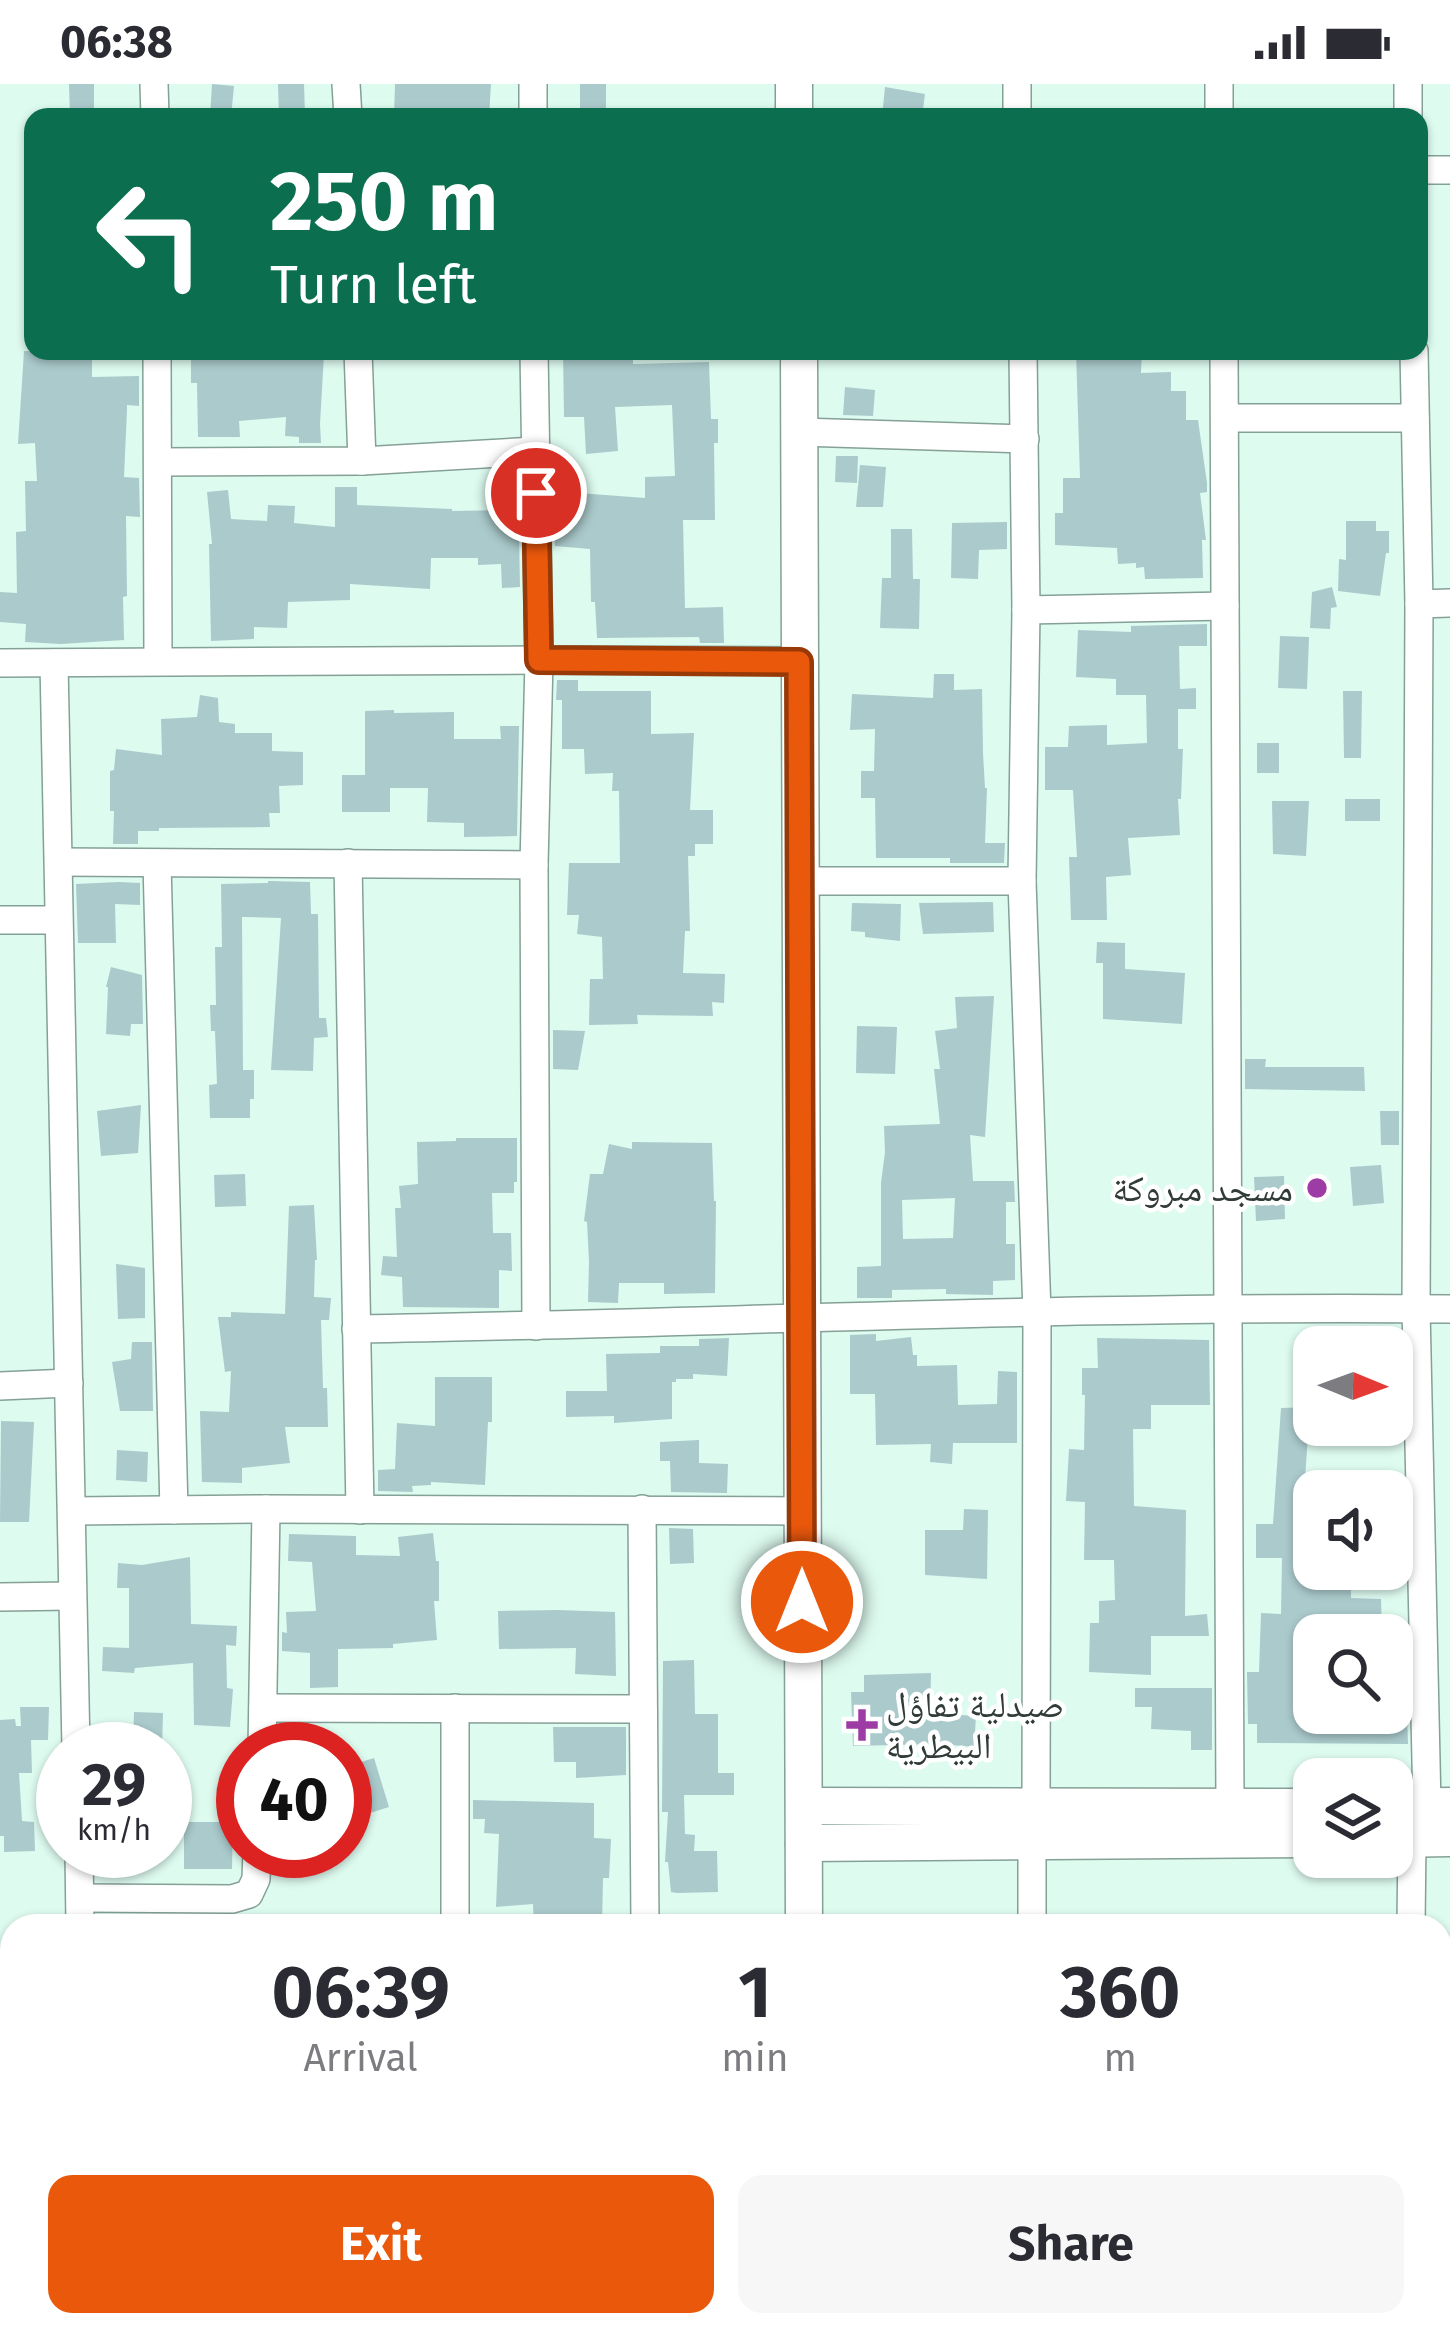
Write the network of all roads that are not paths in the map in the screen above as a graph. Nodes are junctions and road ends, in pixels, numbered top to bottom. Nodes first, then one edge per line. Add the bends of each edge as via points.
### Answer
1 (158, 360) edge
2 (358, 360) edge
3 (534, 360) edge
4 (799, 360) edge
5 (1023, 360) edge
6 (1224, 360) edge
7 (1414, 360) edge
8 (1226, 418) junction
9 (1415, 418) junction
10 (800, 432) junction
11 (1025, 439) junction
12 (535, 451) junction
13 (362, 461) junction
14 (159, 462) junction
15 (1450, 603) edge
16 (1419, 604) junction
17 (1225, 606) junction
18 (1026, 610) junction
19 (539, 660) junction
20 (158, 661) junction
21 (799, 662) junction
22 (0, 663) edge
23 (54, 663) junction
24 (59, 862) junction
25 (158, 862) junction
26 (348, 863) junction
27 (533, 865) junction
28 (800, 881) junction
29 (1022, 881) junction
30 (0, 920) edge
31 (58, 920) junction
32 (1226, 1308) junction
33 (1416, 1309) junction
34 (1450, 1309) edge
35 (1037, 1313) junction
36 (801, 1316) junction
37 (536, 1326) junction
38 (356, 1329) junction
39 (69, 1383) junction
40 (0, 1386) edge
41 (266, 1509) junction
42 (643, 1509) junction
43 (174, 1510) junction
44 (360, 1510) junction
45 (802, 1510) junction
46 (73, 1511) junction
47 (72, 1596) junction
48 (0, 1597) edge
49 (263, 1708) junction
50 (455, 1708) junction
51 (644, 1709) junction
52 (75, 1722) edge
53 (263, 1722) edge
54 (805, 1806) junction
55 (1230, 1807) junction
56 (1293, 1807) edge
57 (1415, 1819) edge
58 (1034, 1823) junction
59 (1293, 1838) edge
60 (1450, 1838) edge
61 (804, 1843) junction
62 (80, 1878) edge
63 (256, 1878) edge
64 (81, 1912) edge
65 (455, 1914) edge
66 (645, 1914) edge
67 (804, 1914) edge
68 (1032, 1914) edge
69 (1411, 1914) edge

1 - 14 street
2 - 13 street
3 - 12 street
4 - 10 street
5 - 11 street
6 - 8 street
7 - 9 street
8 - 9 street
8 - 17 street
9 - 16 street
10 - 11 street
10 - 21 street
11 - 18 street
12 - 13 street
12 - 19 street
13 - 14 street
14 - 20 street
15 - 16 street
16 - 33 street
17 - 18 street
17 - 32 street
18 - 29 street
19 - 20 street
19 - 21 street
19 - 27 street
20 - 23 street
21 - 28 street
22 - 23 street
23 - 24 street
24 - 25 street
24 - 31 street
25 - 26 street
25 - 43 street
26 - 27 street
26 - 38 street
27 - 37 street
28 - 29 street
28 - 36 street
29 - 35 street
30 - 31 street
31 - 39 street
32 - 33 street
32 - 35 street
32 - 55 street
33 - 34 street
33 - 57 street
35 - 36 street
35 - 58 street
36 - 37 street
36 - 45 street
37 - 38 street
38 - 44 street
39 - 40 street
39 - 46 street
41 - 43 street
41 - 44 street
41 - 49 street
42 - 44 street
42 - 45 street
42 - 51 street
43 - 46 street
45 - 54 street
46 - 47 street
47 - 48 street
47 - 52 street
49 - 50 street
49 - 53 street
50 - 51 street
50 - 65 street
51 - 66 street
54 - 58 street
54 - 61 street
55 - 56 street
55 - 58 street
57 - 60 street
57 - 69 street
58 - 59 street
58 - 61 street
58 - 68 street
61 - 67 street
62 - 64 street
63 - 64 street via 249,1894 232,1899

